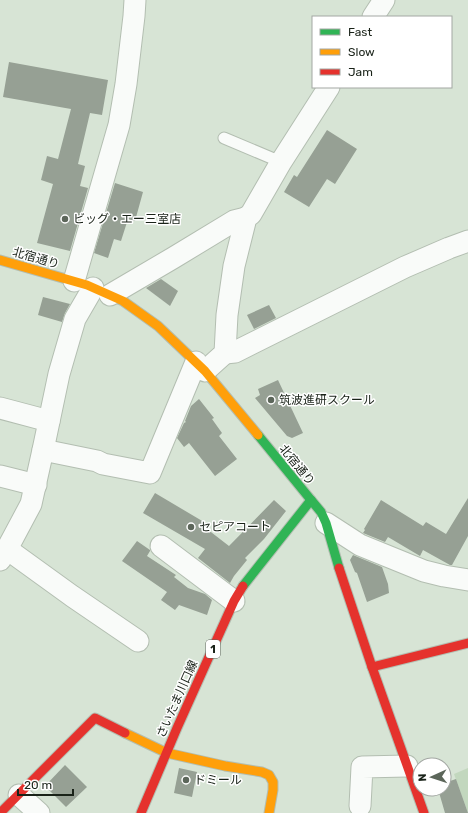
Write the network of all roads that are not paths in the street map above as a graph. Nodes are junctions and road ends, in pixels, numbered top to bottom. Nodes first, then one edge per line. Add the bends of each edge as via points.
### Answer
1 (135, 0) edge
2 (384, 0) edge
3 (374, 16) edge
4 (328, 88) edge
5 (224, 138) dead end
6 (281, 162) junction
7 (246, 218) junction
8 (468, 242) edge
9 (0, 260) edge
10 (74, 281) junction
11 (102, 291) junction
12 (225, 353) junction
13 (200, 367) junction
14 (0, 408) edge
15 (49, 421) junction
16 (43, 450) junction
17 (0, 476) edge
18 (36, 485) junction
19 (310, 500) junction
20 (326, 523) junction
21 (161, 546) dead end
22 (4, 555) edge
23 (466, 575) edge
24 (234, 601) junction
25 (138, 641) dead end
26 (468, 643) edge
27 (372, 667) junction
28 (167, 753) junction
29 (407, 766) junction
30 (19, 795) junction
31 (360, 806) dead end
32 (0, 813) edge
33 (39, 813) edge
34 (141, 813) edge
35 (269, 813) edge
36 (424, 813) edge

1 - 10 street via 119,125
2 - 3 street
4 - 6 street
5 - 6 lane
6 - 7 street via 251,214
7 - 11 street via 234,221 173,258
7 - 12 street via 234,266
8 - 12 street via 405,267 235,352
9 - 10 street, 北宿通り
10 - 11 street, 北宿通り
11 - 13 street, 北宿通り via 123,301 158,326
11 - 15 street via 76,320 58,374
12 - 13 street
13 - 16 street via 150,472
13 - 19 street, 北宿通り
14 - 15 street
15 - 16 street
16 - 18 street
17 - 18 street
18 - 22 street via 31,504
19 - 20 street, 北宿通り via 321,512
19 - 24 street, さいたま川口線 / 1 via 244,584
20 - 23 street via 360,545 424,571 444,576
20 - 27 street, 北宿通り
21 - 24 street
22 - 25 street via 72,596
24 - 28 street, さいたま川口線 / 1
26 - 27 street
27 - 29 street, 北宿通り
28 - 30 street via 95,718
28 - 34 street, さいたま川口線 / 1
28 - 35 street via 269,775 273,782
29 - 31 street via 362,767
29 - 36 street, 北宿通り
30 - 32 street
30 - 33 street

